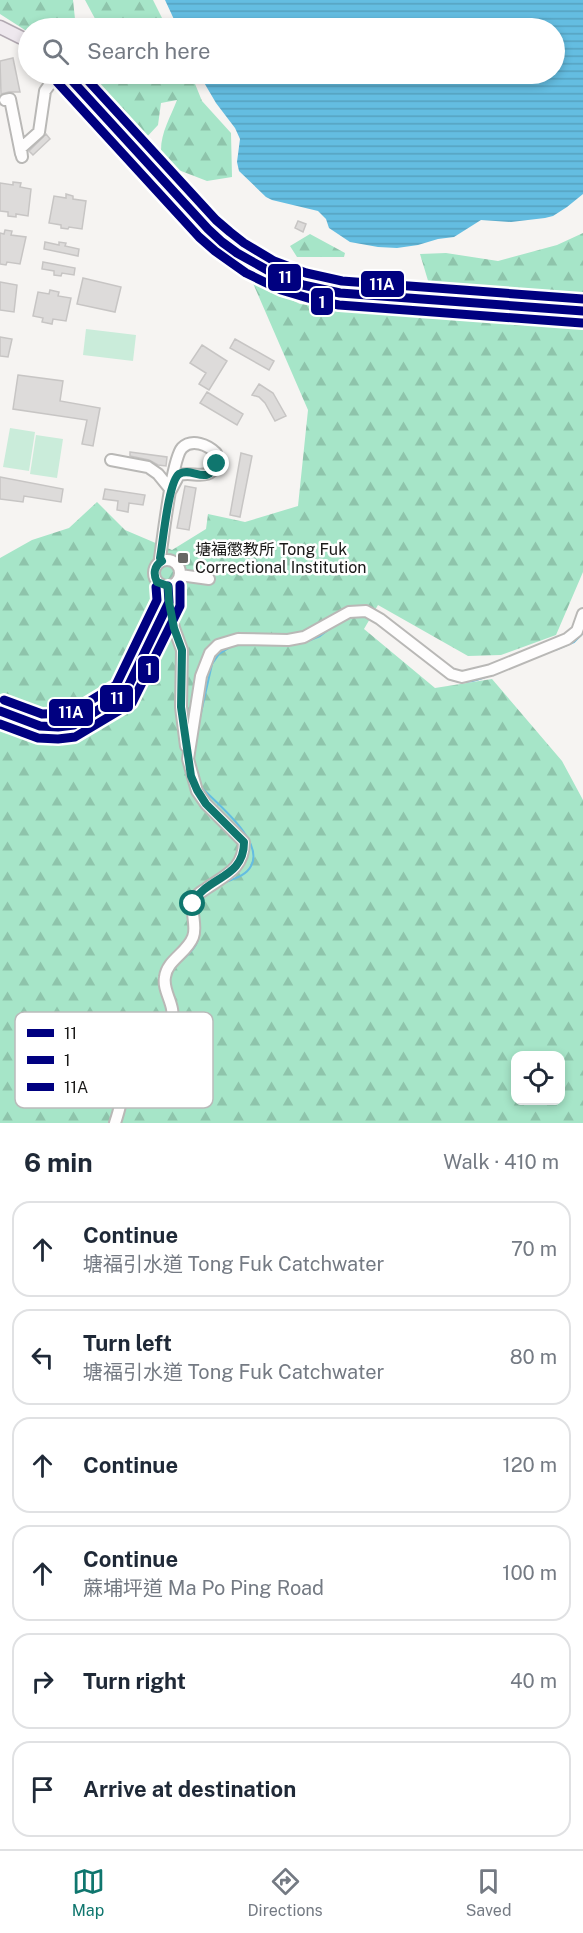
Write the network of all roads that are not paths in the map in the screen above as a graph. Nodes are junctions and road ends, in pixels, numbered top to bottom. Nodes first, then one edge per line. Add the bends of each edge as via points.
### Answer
1 (0, 27) edge
2 (18, 36) edge
3 (52, 84) edge
4 (74, 84) edge
5 (5, 100) dead end
6 (23, 147) edge
7 (23, 147) edge
8 (23, 147) edge
9 (23, 147) edge
10 (583, 311) edge
11 (111, 460) dead end
12 (171, 490) junction
13 (162, 561) junction
14 (180, 575) junction
15 (209, 579) dead end
16 (168, 586) junction
17 (169, 602) junction
18 (583, 614) edge
19 (0, 711) edge
20 (188, 759) junction
21 (172, 1012) edge
22 (119, 1108) edge
23 (115, 1123) edge

1 - 2 main road
3 - 6 street via 46,89 39,132
4 - 10 main road via 208,229 241,257 267,272 340,294
5 - 9 street via 10,99
7 - 8 street via 21,148 25,156
11 - 12 street via 148,467
12 - 12 street via 183,447 199,443 216,453 217,464 212,472 203,476 183,473
12 - 13 street
13 - 14 street via 176,564
13 - 16 street via 154,574 157,582
14 - 15 street
14 - 16 street
16 - 17 street
17 - 19 street via 125,693 74,725 40,726
17 - 20 street via 182,650 181,707
18 - 20 street via 577,631 567,639 491,670 462,677 451,674 366,611 349,612 304,637 238,639 218,645 210,653 201,676
20 - 21 street via 197,790 244,842 244,855 237,867 196,896 194,934 165,974 164,986
22 - 23 street

